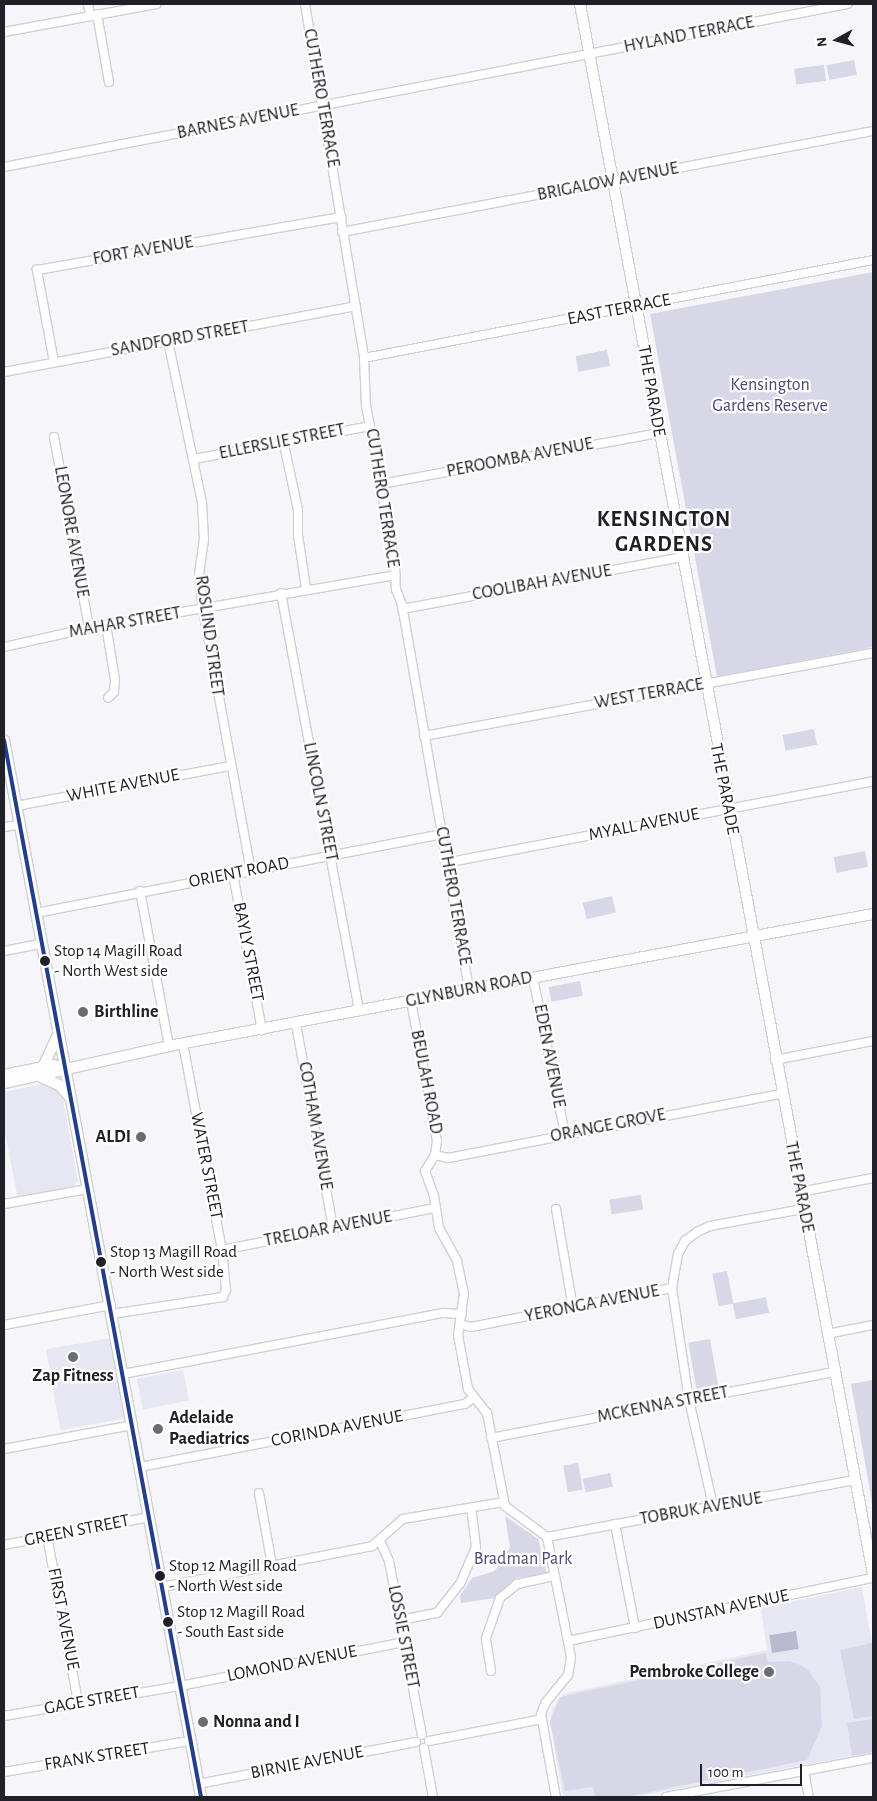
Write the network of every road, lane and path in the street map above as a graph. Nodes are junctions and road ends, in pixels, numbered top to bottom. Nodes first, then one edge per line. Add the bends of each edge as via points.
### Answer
1 (88, 4) edge
2 (156, 4) edge
3 (305, 4) edge
4 (580, 4) edge
5 (847, 4) edge
6 (93, 15) junction
7 (4, 32) edge
8 (590, 54) junction
9 (109, 82) dead end
10 (322, 106) junction
11 (873, 131) edge
12 (4, 167) edge
13 (613, 181) junction
14 (341, 217) junction
15 (342, 232) junction
16 (873, 260) edge
17 (356, 306) junction
18 (636, 307) junction
19 (168, 341) junction
20 (364, 358) junction
21 (54, 362) junction
22 (4, 372) edge
23 (370, 426) junction
24 (659, 432) junction
25 (54, 437) dead end
26 (283, 440) junction
27 (194, 459) junction
28 (381, 484) junction
29 (682, 558) junction
30 (395, 574) junction
31 (306, 588) junction
32 (281, 593) junction
33 (402, 609) junction
34 (203, 610) junction
35 (106, 625) junction
36 (89, 628) junction
37 (4, 647) edge
38 (873, 653) edge
39 (705, 684) junction
40 (108, 698) dead end
41 (424, 736) junction
42 (4, 740) edge
43 (229, 766) junction
44 (873, 781) edge
45 (16, 806) junction
46 (728, 809) junction
47 (19, 825) junction
48 (4, 828) edge
49 (442, 834) junction
50 (330, 855) junction
51 (445, 863) junction
52 (251, 871) junction
53 (233, 874) junction
54 (140, 891) junction
55 (36, 913) junction
56 (873, 914) edge
57 (752, 936) junction
58 (42, 944) junction
59 (4, 951) edge
60 (533, 978) junction
61 (469, 990) junction
62 (411, 1001) junction
63 (358, 1011) junction
64 (296, 1024) junction
65 (262, 1030) junction
66 (58, 1035) junction
67 (873, 1041) edge
68 (183, 1044) junction
69 (169, 1046) junction
70 (775, 1060) junction
71 (64, 1068) junction
72 (41, 1072) junction
73 (4, 1075) edge
74 (4, 1083) edge
75 (781, 1094) junction
76 (70, 1097) junction
77 (565, 1134) junction
78 (435, 1155) junction
79 (873, 1178) edge
80 (87, 1189) junction
81 (800, 1192) junction
82 (4, 1204) edge
83 (435, 1208) junction
84 (556, 1209) dead end
85 (803, 1209) junction
86 (333, 1228) junction
87 (222, 1250) junction
88 (672, 1288) junction
89 (573, 1308) junction
90 (111, 1309) junction
91 (462, 1314) junction
92 (460, 1324) junction
93 (873, 1324) edge
94 (4, 1325) edge
95 (827, 1334) junction
96 (834, 1372) junction
97 (123, 1374) junction
98 (473, 1398) junction
99 (689, 1400) junction
100 (132, 1425) junction
101 (491, 1438) junction
102 (4, 1449) edge
103 (140, 1467) junction
104 (855, 1480) junction
105 (259, 1493) dead end
106 (503, 1502) junction
107 (713, 1506) junction
108 (471, 1508) junction
109 (150, 1517) junction
110 (615, 1524) junction
111 (47, 1536) junction
112 (547, 1537) junction
113 (380, 1541) junction
114 (4, 1545) edge
115 (272, 1565) junction
116 (873, 1574) edge
117 (555, 1576) junction
118 (873, 1578) edge
119 (162, 1587) junction
120 (400, 1620) junction
121 (635, 1628) junction
122 (568, 1641) junction
123 (404, 1642) junction
124 (491, 1671) dead end
125 (180, 1686) junction
126 (78, 1702) junction
127 (4, 1716) edge
128 (542, 1719) junction
129 (419, 1738) junction
130 (190, 1741) junction
131 (426, 1744) junction
132 (873, 1758) edge
133 (804, 1770) junction
134 (4, 1772) edge
135 (198, 1784) junction
136 (201, 1797) edge
137 (433, 1797) edge
138 (556, 1797) edge
139 (666, 1797) edge
140 (809, 1797) edge

1 - 6 street
2 - 6 street
3 - 10 street, CUTHERO TERRACE
4 - 8 main road, THE PARADE
5 - 8 street, HYLAND TERRACE
6 - 7 street
6 - 9 street
8 - 10 street, BARNES AVENUE
8 - 13 main road, THE PARADE
10 - 12 street, BARNES AVENUE
10 - 14 street, CUTHERO TERRACE
11 - 13 street, BRIGALOW AVENUE
13 - 15 street, BRIGALOW AVENUE
13 - 18 main road, THE PARADE
14 - 15 street, CUTHERO TERRACE
14 - 21 street, FORT AVENUE via 37,270
15 - 17 street, CUTHERO TERRACE
16 - 18 street, EAST TERRACE
17 - 19 street, SANDFORD STREET
17 - 20 street, CUTHERO TERRACE
18 - 20 street, EAST TERRACE
18 - 24 main road, THE PARADE
19 - 21 street, SANDFORD STREET
19 - 27 street, ROSLIND STREET
20 - 23 street, CUTHERO TERRACE
21 - 22 street, SANDFORD STREET
23 - 26 street, ELLERSLIE STREET
23 - 28 street, CUTHERO TERRACE
24 - 28 street, PEROOMBA AVENUE
24 - 29 main road, THE PARADE
25 - 36 street, LEONORE AVENUE
26 - 27 street, ELLERSLIE STREET
26 - 31 street via 298,510 298,535
27 - 34 street, ROSLIND STREET via 204,530 199,574
28 - 30 street, CUTHERO TERRACE
29 - 33 street, COOLIBAH AVENUE
29 - 39 main road, THE PARADE
30 - 31 street, MAHAR STREET
30 - 33 street, CUTHERO TERRACE
31 - 32 street, MAHAR STREET
32 - 34 street, MAHAR STREET
32 - 50 street, LINCOLN STREET
33 - 41 street, CUTHERO TERRACE
34 - 35 street, MAHAR STREET
34 - 43 street, ROSLIND STREET
35 - 36 street, MAHAR STREET
35 - 40 street via 115,680 114,692
36 - 37 street, MAHAR STREET
38 - 39 street, WEST TERRACE
39 - 41 street, WEST TERRACE
39 - 46 main road, THE PARADE
41 - 49 street, CUTHERO TERRACE
42 - 45 main road
43 - 45 street, WHITE AVENUE
43 - 52 street, ROSLIND STREET
44 - 46 street, MYALL AVENUE
45 - 47 main road
46 - 51 street, MYALL AVENUE
46 - 57 main road, THE PARADE
47 - 48 street
47 - 55 main road
49 - 50 street, ORIENT ROAD
49 - 51 street, CUTHERO TERRACE
50 - 52 street, ORIENT ROAD
50 - 63 street, LINCOLN STREET
51 - 61 street, CUTHERO TERRACE
52 - 53 street, ORIENT ROAD
53 - 54 street, ORIENT ROAD
53 - 65 street, BAYLY STREET
54 - 55 street, ORIENT ROAD
54 - 69 street
55 - 58 main road
56 - 57 main road, GLYNBURN ROAD
57 - 60 main road, GLYNBURN ROAD
57 - 70 main road, THE PARADE
58 - 59 street
58 - 66 main road
60 - 61 main road, GLYNBURN ROAD
60 - 77 street, EDEN AVENUE
61 - 62 main road, GLYNBURN ROAD
62 - 63 main road, GLYNBURN ROAD
62 - 78 street, BEULAH ROAD via 437,1141
63 - 64 main road, GLYNBURN ROAD
64 - 65 main road, GLYNBURN ROAD
64 - 86 street, COTHAM AVENUE
65 - 68 main road, GLYNBURN ROAD
66 - 71 main road
66 - 72 main road
67 - 70 street
68 - 69 main road, GLYNBURN ROAD
68 - 87 street, WATER STREET
69 - 71 main road, GLYNBURN ROAD
70 - 75 main road, THE PARADE
71 - 72 main road, GLYNBURN ROAD
71 - 76 main road
72 - 73 main road, GLYNBURN ROAD
72 - 74 main road, GLYNBURN ROAD
72 - 76 main road
75 - 77 street, ORANGE GROVE
75 - 81 main road, THE PARADE
76 - 80 main road
77 - 78 street, ORANGE GROVE via 448,1158
78 - 83 street, BEULAH ROAD via 425,1171
79 - 81 street
80 - 82 street
80 - 90 main road
81 - 85 main road, THE PARADE
83 - 86 street, TRELOAR AVENUE
83 - 91 street, BEULAH ROAD via 439,1228 457,1261 464,1293
84 - 89 street
85 - 88 street, YERONGA AVENUE via 710,1226 697,1232 685,1241 678,1254
85 - 95 main road, THE PARADE
86 - 87 street, TRELOAR AVENUE
87 - 90 street, WATER STREET via 226,1290 222,1297
88 - 89 street, YERONGA AVENUE
88 - 99 street
89 - 92 street, YERONGA AVENUE via 471,1327
90 - 94 street
90 - 97 main road
91 - 92 street, BEULAH ROAD
91 - 97 street via 442,1312
92 - 98 street, BEULAH ROAD via 458,1335
93 - 95 street
95 - 96 main road, THE PARADE
96 - 99 street, MCKENNA STREET
96 - 104 main road, THE PARADE
97 - 100 main road
98 - 101 street, BEULAH ROAD via 486,1413
98 - 103 street, CORINDA AVENUE via 465,1404
99 - 101 street, MCKENNA STREET
99 - 107 street
100 - 102 street
100 - 103 main road
101 - 106 street, BEULAH ROAD
103 - 109 main road
104 - 107 street, TOBRUK AVENUE
104 - 116 main road, THE PARADE
105 - 115 street
106 - 108 street
106 - 112 street
107 - 110 street, TOBRUK AVENUE
108 - 113 street via 403,1519
108 - 120 street via 476,1547 460,1584 448,1595 437,1613
109 - 111 street, GREEN STREET
109 - 119 main road
110 - 112 street, TOBRUK AVENUE
110 - 121 street
111 - 114 street, GREEN STREET
111 - 126 street, FIRST AVENUE
112 - 117 street
113 - 115 street via 372,1546
113 - 120 street, LOSSIE STREET via 389,1561
115 - 119 street
117 - 122 street
117 - 124 street via 518,1584 500,1598 486,1638
118 - 121 street, DUNSTAN AVENUE
119 - 125 main road
120 - 123 street, LOSSIE STREET
121 - 122 street, DUNSTAN AVENUE
122 - 128 street via 571,1658 568,1674 546,1702
123 - 125 street, LOMOND AVENUE
123 - 129 street, LOSSIE STREET
125 - 126 street, GAGE STREET
125 - 130 main road
126 - 127 street, GAGE STREET
128 - 131 street
128 - 138 street
129 - 131 street
129 - 135 street, BIRNIE AVENUE
130 - 134 street, FRANK STREET
130 - 135 main road
131 - 137 street
132 - 133 street
133 - 139 street
133 - 140 street
135 - 136 main road

